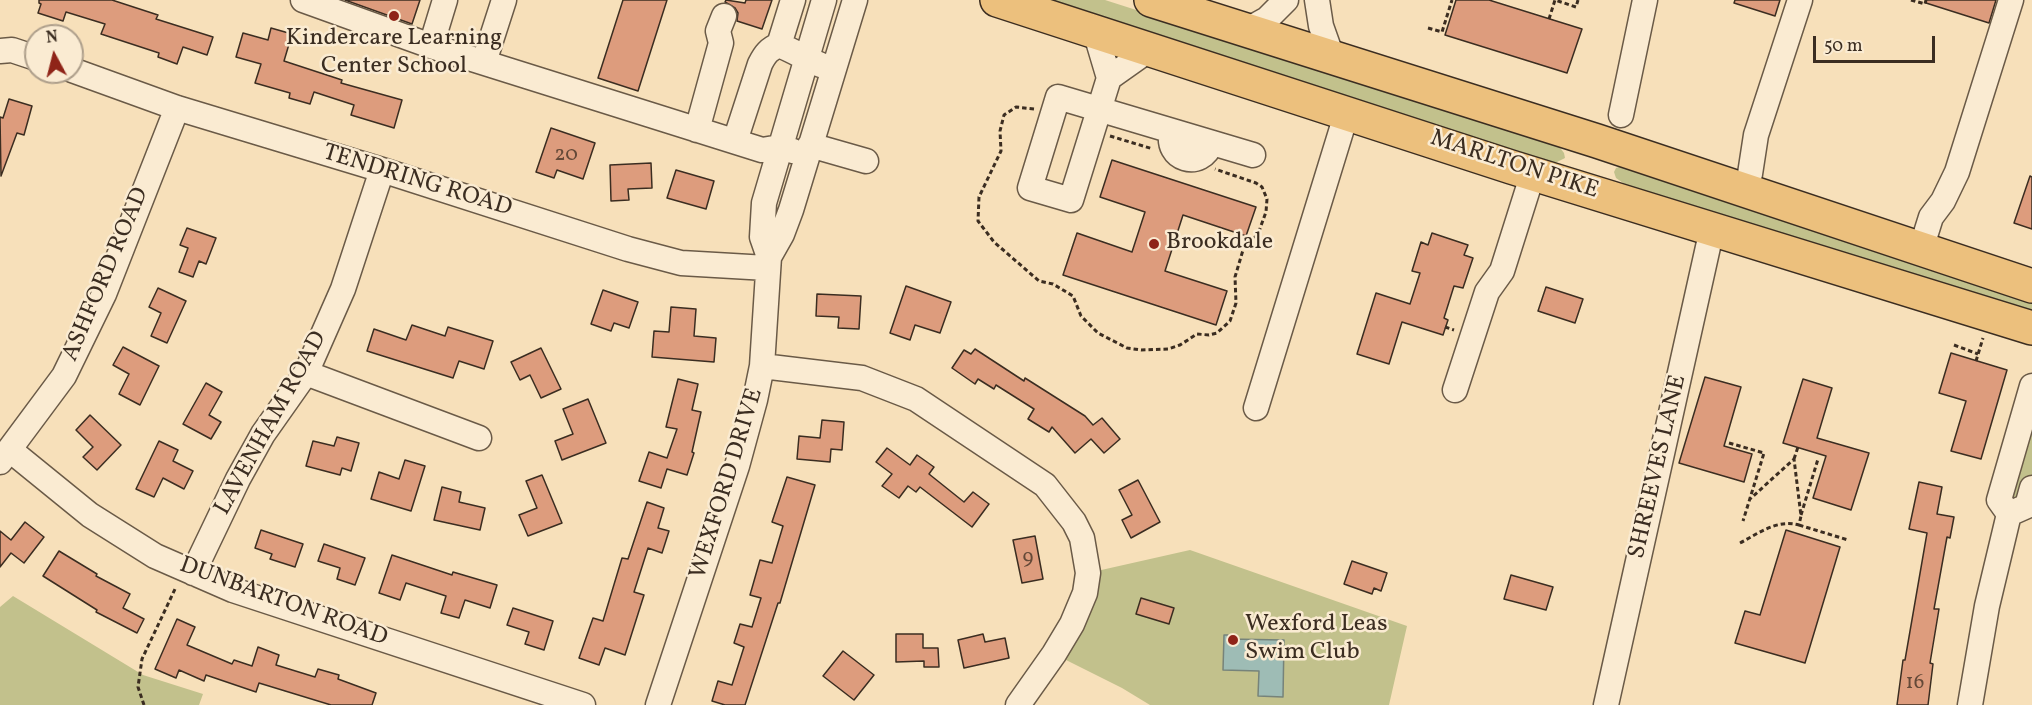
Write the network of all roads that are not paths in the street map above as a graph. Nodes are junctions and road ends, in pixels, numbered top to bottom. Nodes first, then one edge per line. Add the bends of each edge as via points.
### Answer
1 (445, 0) edge
2 (504, 0) edge
3 (794, 0) edge
4 (824, 0) edge
5 (855, 0) edge
6 (997, 0) edge
7 (1151, 0) edge
8 (1286, 0) edge
9 (1317, 0) edge
10 (1645, 0) edge
11 (1800, 0) edge
12 (2011, 0) edge
13 (307, 1) edge
14 (724, 16) dead end
15 (1247, 30) junction
16 (1095, 31) junction
17 (779, 45) junction
18 (431, 46) junction
19 (1150, 49) junction
20 (0, 51) edge
21 (24, 54) edge
22 (1332, 57) junction
23 (807, 60) junction
24 (484, 62) junction
25 (833, 69) junction
26 (84, 74) edge
27 (1109, 78) junction
28 (177, 108) junction
29 (1098, 109) junction
30 (1347, 112) junction
31 (696, 130) junction
32 (735, 141) junction
33 (1610, 145) junction
34 (780, 147) junction
35 (809, 150) junction
36 (1253, 155) dead end
37 (866, 161) dead end
38 (382, 170) junction
39 (1533, 173) junction
40 (1745, 190) junction
41 (1712, 229) junction
42 (1921, 249) junction
43 (768, 262) junction
44 (2032, 286) edge
45 (2032, 328) edge
46 (762, 366) junction
47 (306, 373) junction
48 (2032, 386) edge
49 (1455, 390) dead end
50 (1256, 408) dead end
51 (480, 438) dead end
52 (5, 456) edge
53 (2032, 488) edge
54 (2009, 514) junction
55 (185, 580) junction
56 (583, 705) edge
57 (658, 705) edge
58 (1018, 705) edge
59 (1606, 705) edge
60 (1970, 705) edge

1 - 18 street
2 - 24 street
3 - 17 street
4 - 23 street, WEXFORD DRIVE
5 - 25 street, WEXFORD DRIVE
6 - 16 highway, MARLTON PIKE
7 - 15 highway, MARLTON PIKE
8 - 15 street via 1267,19
9 - 22 street
10 - 33 street via 1621,115
11 - 40 street via 1756,135
12 - 42 street via 1957,172 1930,217
13 - 18 street
14 - 31 street via 718,31 721,43
15 - 22 highway, MARLTON PIKE
16 - 19 highway, MARLTON PIKE
16 - 27 street
17 - 23 street
17 - 32 street via 764,55
18 - 24 street
19 - 27 street
19 - 30 highway, MARLTON PIKE
20 - 21 street
22 - 33 highway, MARLTON PIKE
23 - 25 street
23 - 34 street, WEXFORD DRIVE
24 - 31 street
25 - 35 street, WEXFORD DRIVE
26 - 28 street, TENDRING ROAD
27 - 29 street
28 - 38 street, TENDRING ROAD
28 - 52 street, ASHFORD ROAD via 104,294 64,376
29 - 29 street via 1058,97 1030,188 1071,200
29 - 36 street via 1172,131 1208,154
30 - 39 highway, MARLTON PIKE
30 - 50 street
31 - 32 street
32 - 34 street via 762,150
33 - 40 highway, MARLTON PIKE
34 - 35 street
34 - 43 street, WEXFORD DRIVE via 764,203 762,237
35 - 37 street
35 - 43 street, WEXFORD DRIVE via 782,234
38 - 43 street, TENDRING ROAD via 681,263
38 - 47 street, LAVENHAM ROAD via 343,289
39 - 41 highway, MARLTON PIKE
39 - 49 street via 1502,271 1487,292
40 - 42 highway, MARLTON PIKE
41 - 45 highway, MARLTON PIKE via 1953,324
41 - 59 street, SHREEVES LANE
42 - 44 highway, MARLTON PIKE
43 - 46 street, WEXFORD DRIVE
46 - 57 street, WEXFORD DRIVE via 738,466
46 - 58 street via 862,378 916,399 1045,485 1074,522 1082,538 1088,573 1085,593 1072,624
47 - 51 street
47 - 55 street, LAVENHAM ROAD via 263,434
48 - 54 street via 1999,472 1999,500
52 - 55 street, DUNBARTON ROAD
53 - 54 street via 2026,506
54 - 60 street via 1986,606
55 - 56 street, DUNBARTON ROAD via 233,590

